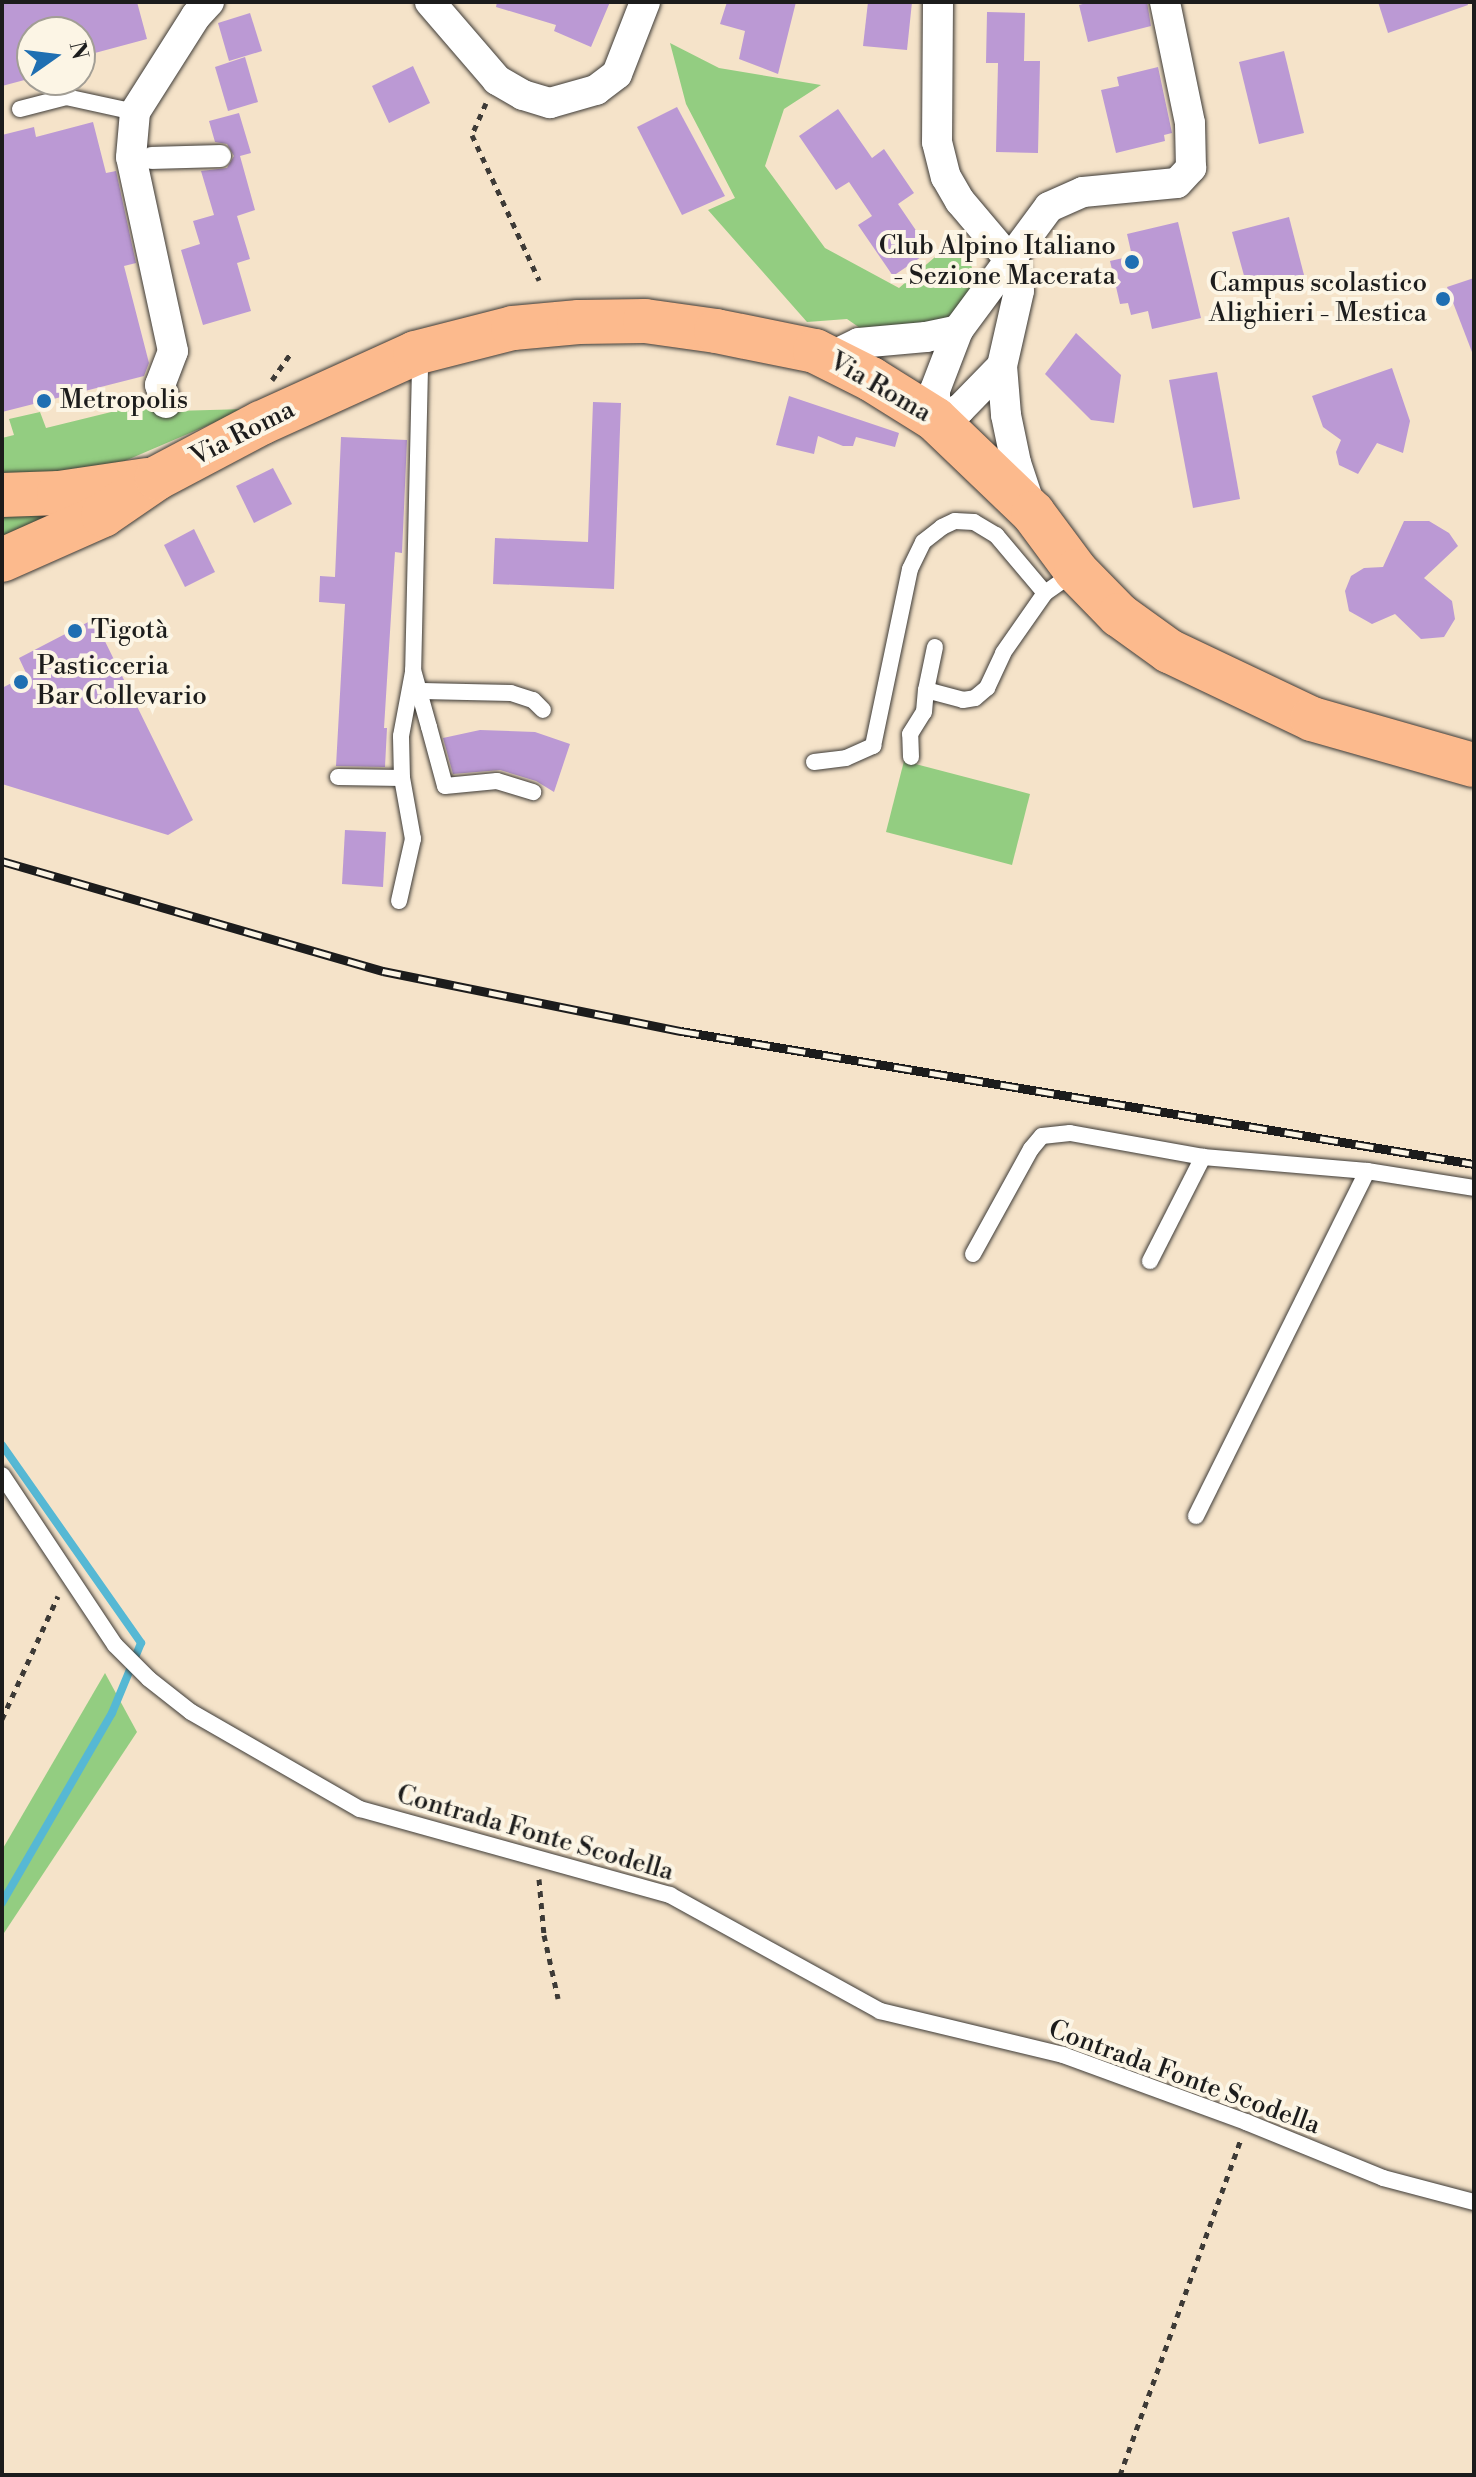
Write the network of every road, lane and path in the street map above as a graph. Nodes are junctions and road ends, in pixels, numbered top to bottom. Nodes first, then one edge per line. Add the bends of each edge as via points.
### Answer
1 (209, 2) edge
2 (430, 2) edge
3 (645, 2) edge
4 (938, 2) edge
5 (1165, 2) edge
6 (497, 80) junction
7 (20, 109) dead end
8 (135, 112) junction
9 (220, 156) dead end
10 (152, 158) dead end
11 (1010, 257) junction
12 (539, 280) dead end
13 (958, 330) junction
14 (415, 353) junction
15 (830, 357) junction
16 (1002, 366) junction
17 (166, 403) dead end
18 (935, 419) junction
19 (157, 478) junction
20 (2, 495) edge
21 (1033, 513) junction
22 (2, 560) edge
23 (1061, 582) junction
24 (935, 647) dead end
25 (413, 670) junction
26 (926, 690) junction
27 (422, 691) junction
28 (543, 710) dead end
29 (911, 757) dead end
30 (814, 762) dead end
31 (1474, 765) edge
32 (338, 777) dead end
33 (402, 778) junction
34 (533, 792) dead end
35 (399, 901) dead end
36 (1203, 1157) junction
37 (1367, 1171) junction
38 (1474, 1188) edge
39 (973, 1254) dead end
40 (1150, 1261) dead end
41 (2, 1475) edge
42 (1196, 1516) dead end
43 (67, 1577) junction
44 (2, 1719) edge
45 (537, 1858) junction
46 (558, 1998) dead end
47 (1246, 2122) junction
48 (1474, 2202) edge
49 (1120, 2475) edge

1 - 8 street
2 - 6 street
3 - 6 street via 617,74 596,90 550,103
4 - 11 street via 937,142 946,177 960,201
5 - 11 street via 1190,123 1191,168 1177,183 1083,192 1049,207
6 - 12 path via 472,135
7 - 8 lane via 66,97
8 - 17 street via 131,157 173,351 160,385
9 - 10 street
11 - 13 street
11 - 16 street via 1019,291
13 - 15 street via 859,343
13 - 18 street via 935,390
14 - 15 main road, Via Roma via 513,328 645,321
14 - 19 main road, Via Roma via 261,423
14 - 25 lane via 420,368
15 - 18 main road, Via Roma
16 - 18 street via 960,409
16 - 21 street via 1016,463
18 - 21 main road, Via Roma
19 - 20 main road, Via Roma via 59,493
19 - 22 main road, Via Roma via 103,515
21 - 23 main road, Via Roma
23 - 26 lane via 1003,653 987,688 975,698
23 - 30 lane via 974,522 942,527 923,542 910,569 873,746 846,758
23 - 31 main road, Via Roma via 1169,651 1312,719
24 - 26 lane
25 - 27 lane
25 - 33 lane via 401,736
26 - 29 lane via 924,712 910,734
27 - 28 lane via 511,693 533,700
27 - 34 lane via 445,786 497,781
32 - 33 lane
33 - 35 lane via 413,839
36 - 37 lane
36 - 39 lane via 1070,1133 1042,1136
36 - 40 lane
37 - 38 lane
37 - 42 lane
41 - 43 lane, Contrada Fonte Scodella
43 - 44 path
43 - 45 lane, Contrada Fonte Scodella via 115,1645 191,1712 360,1809
45 - 46 path via 544,1935
45 - 47 lane, Contrada Fonte Scodella via 670,1895 880,2011 1063,2055
47 - 48 lane, Contrada Fonte Scodella via 1383,2178
47 - 49 path

